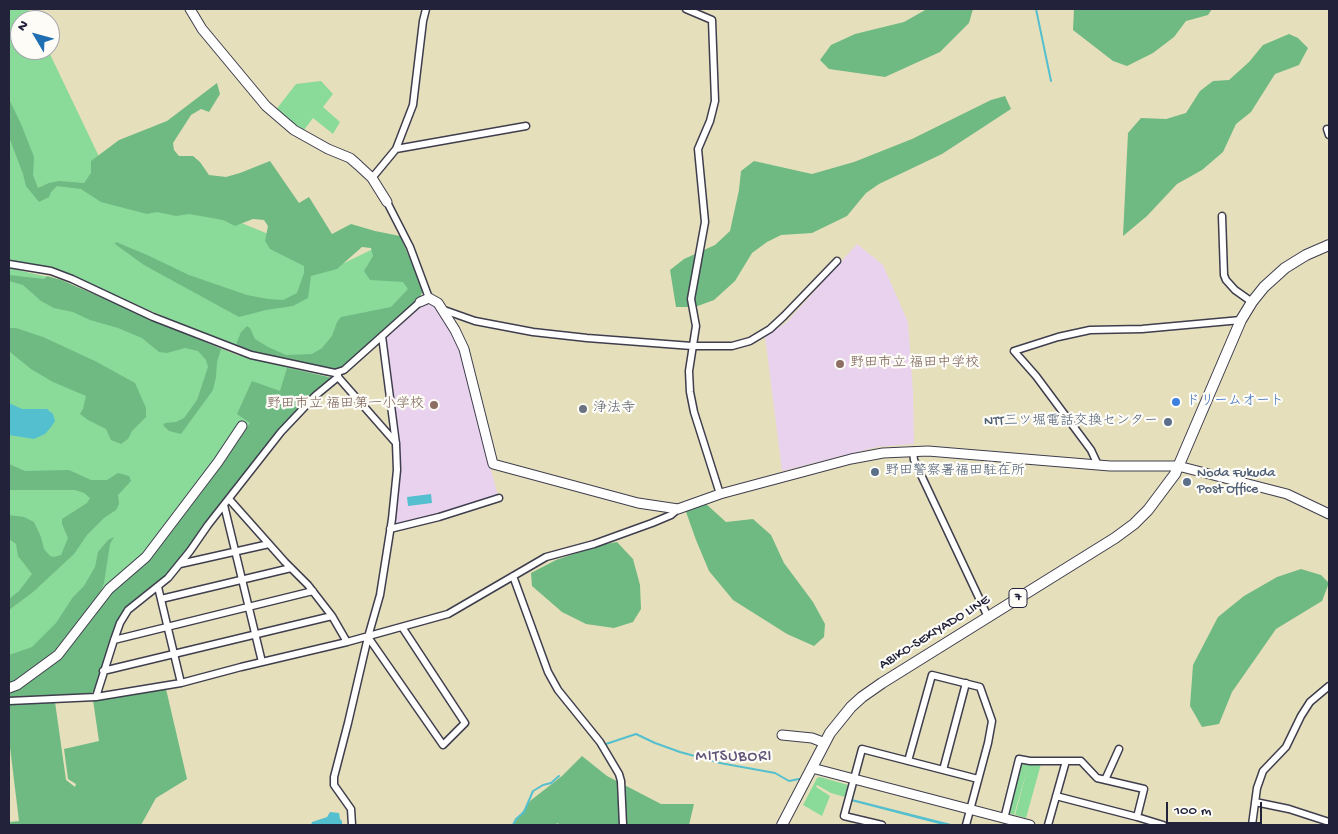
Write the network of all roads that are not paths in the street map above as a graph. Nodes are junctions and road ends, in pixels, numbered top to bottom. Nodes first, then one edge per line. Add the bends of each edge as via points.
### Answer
1 (190, 9) edge
2 (426, 9) edge
3 (686, 9) edge
4 (526, 126) dead end
5 (396, 148) junction
6 (372, 178) junction
7 (387, 202) joint
8 (1222, 216) dead end
9 (1329, 245) edge
10 (837, 261) dead end
11 (9, 264) edge
12 (429, 298) junction
13 (420, 302) joint
14 (1252, 302) junction
15 (444, 310) junction
16 (1241, 320) junction
17 (382, 336) junction
18 (692, 346) junction
19 (338, 375) junction
20 (242, 426) dead end
21 (396, 444) junction
22 (913, 451) junction
23 (1098, 465) junction
24 (1178, 466) junction
25 (720, 494) junction
26 (499, 498) dead end
27 (227, 502) junction
28 (678, 509) junction
29 (1329, 514) edge
30 (390, 529) junction
31 (269, 544) junction
32 (237, 552) junction
33 (180, 564) junction
34 (291, 568) junction
35 (513, 576) junction
36 (243, 579) junction
37 (158, 587) junction
38 (314, 591) junction
39 (161, 599) junction
40 (249, 608) junction
41 (332, 616) junction
42 (988, 617) junction
43 (168, 627) junction
44 (402, 627) junction
45 (256, 635) junction
46 (368, 637) junction
47 (114, 640) junction
48 (347, 642) junction
49 (174, 654) junction
50 (262, 662) junction
51 (103, 671) junction
52 (181, 683) junction
53 (966, 683) junction
54 (1329, 686) edge
55 (9, 688) edge
56 (96, 697) junction
57 (9, 701) edge
58 (782, 735) dead end
59 (825, 742) junction
60 (1119, 749) dead end
61 (908, 761) junction
62 (1066, 761) junction
63 (812, 768) junction
64 (943, 770) junction
65 (853, 779) junction
66 (978, 779) junction
67 (1105, 780) junction
68 (1056, 796) junction
69 (1255, 802) junction
70 (970, 810) junction
71 (1137, 816) junction
72 (1003, 822) edge
73 (1329, 822) edge
74 (1155, 824) edge
75 (352, 825) edge
76 (623, 825) edge
77 (782, 825) edge
78 (882, 825) edge
79 (966, 825) edge
80 (1030, 825) edge
81 (1048, 825) edge
82 (1164, 825) edge
83 (1252, 825) edge

1 - 6 street via 207,36 278,118 328,149 350,158
2 - 5 street via 413,105
3 - 18 street via 712,20 715,101 698,149 705,222 691,299 696,326
4 - 5 street
5 - 6 street
6 - 7 street
7 - 12 street via 410,247
8 - 14 street via 1224,275 1234,290
9 - 14 main road, ABIKO-SEKIYADO LINE / 7 via 1285,268
10 - 18 street via 784,316 759,336 732,346
11 - 19 street via 51,271 153,317 251,355
12 - 13 street
12 - 15 street
13 - 17 street
14 - 16 main road, ABIKO-SEKIYADO LINE / 7
15 - 18 street via 534,332
15 - 28 street via 464,349 493,464 638,503
16 - 23 street via 1090,330 1014,351 1091,450
16 - 24 main road, ABIKO-SEKIYADO LINE / 7
17 - 19 street
17 - 21 street
18 - 25 street via 690,392
19 - 21 street
19 - 27 street via 281,432
20 - 55 street via 146,557 109,589 58,655
21 - 30 street via 397,470
22 - 23 street
22 - 25 street via 851,459
22 - 42 street via 914,460
23 - 24 street
24 - 29 street via 1288,494
24 - 42 main road, ABIKO-SEKIYADO LINE / 7 via 1172,480 1134,524
25 - 28 street
26 - 30 street
27 - 31 street
27 - 32 street
27 - 33 street
28 - 35 street via 636,529 546,557
30 - 46 street via 380,595
31 - 32 street
31 - 34 street
32 - 33 street
32 - 36 street
33 - 37 street
34 - 36 street
34 - 38 street
35 - 44 street via 448,614
35 - 76 street via 548,672 558,690 600,742 619,774
36 - 39 street
36 - 40 street
37 - 39 street
37 - 47 street via 128,610
38 - 40 street
38 - 41 street
39 - 43 street
40 - 43 street
40 - 45 street
41 - 45 street
41 - 48 street
42 - 59 main road, ABIKO-SEKIYADO LINE / 7 via 862,697
43 - 47 street
43 - 49 street
44 - 46 street
44 - 46 street via 465,724 443,745
45 - 49 street
45 - 50 street
46 - 48 street
46 - 75 street via 334,776 334,784 351,809
47 - 51 street
48 - 50 street
49 - 51 street
49 - 52 street
50 - 52 street
51 - 56 street
52 - 56 street
53 - 61 street via 932,675
53 - 64 street
53 - 66 street via 980,687 992,721
54 - 69 street via 1310,702 1286,747 1263,772
56 - 57 street
58 - 59 street
59 - 63 main road, ABIKO-SEKIYADO LINE / 7
60 - 67 street
61 - 64 street
61 - 65 street via 862,749
62 - 67 street via 1081,761 1097,778
62 - 68 street
62 - 72 street via 1019,759
63 - 65 street
63 - 77 main road, ABIKO-SEKIYADO LINE / 7
64 - 66 street
65 - 70 street
65 - 78 street via 844,816
66 - 70 street
67 - 71 street via 1144,789
68 - 71 street
68 - 81 street
69 - 73 street
69 - 83 street
70 - 72 street
70 - 79 street
71 - 74 street
72 - 80 street
74 - 82 street

